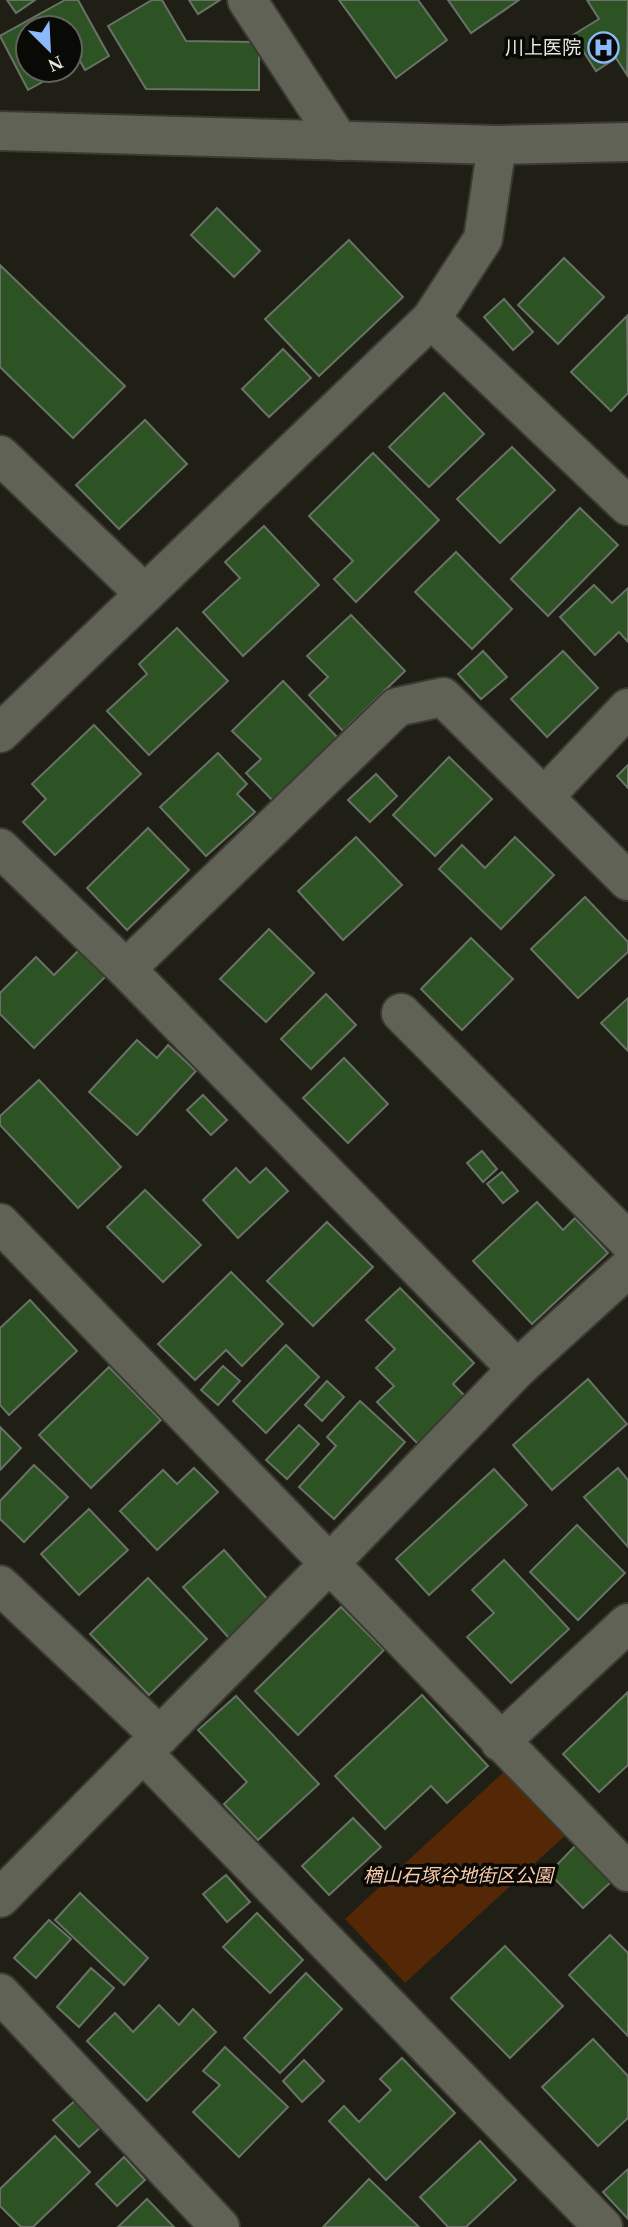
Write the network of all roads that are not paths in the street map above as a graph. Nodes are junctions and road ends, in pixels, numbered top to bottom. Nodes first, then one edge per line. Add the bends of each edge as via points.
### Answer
1 (247, 0) edge
2 (0, 131) edge
3 (339, 141) junction
4 (628, 142) edge
5 (497, 145) junction
6 (431, 319) junction
7 (0, 454) edge
8 (628, 506) edge
9 (145, 594) junction
10 (628, 708) edge
11 (0, 733) edge
12 (544, 797) junction
13 (0, 848) edge
14 (628, 881) edge
15 (126, 969) junction
16 (401, 1013) dead end
17 (0, 1223) edge
18 (627, 1263) edge
19 (517, 1369) junction
20 (330, 1563) junction
21 (0, 1585) edge
22 (628, 1623) edge
23 (500, 1742) junction
24 (151, 1744) junction
25 (628, 1872) edge
26 (0, 1898) edge
27 (0, 1993) edge
28 (220, 2227) edge
29 (603, 2227) edge

1 - 3 street
2 - 3 street
3 - 5 street
4 - 5 street
5 - 6 street via 483,239
6 - 8 street
6 - 9 street
7 - 9 street
9 - 11 street
10 - 12 street
12 - 14 street
12 - 15 street via 443,697 397,707
13 - 15 street
15 - 19 street
16 - 18 street
17 - 20 street
18 - 19 street
19 - 20 street
20 - 23 street
20 - 24 street
21 - 24 street
22 - 23 street
23 - 25 street
24 - 26 street
24 - 29 street
27 - 28 street

